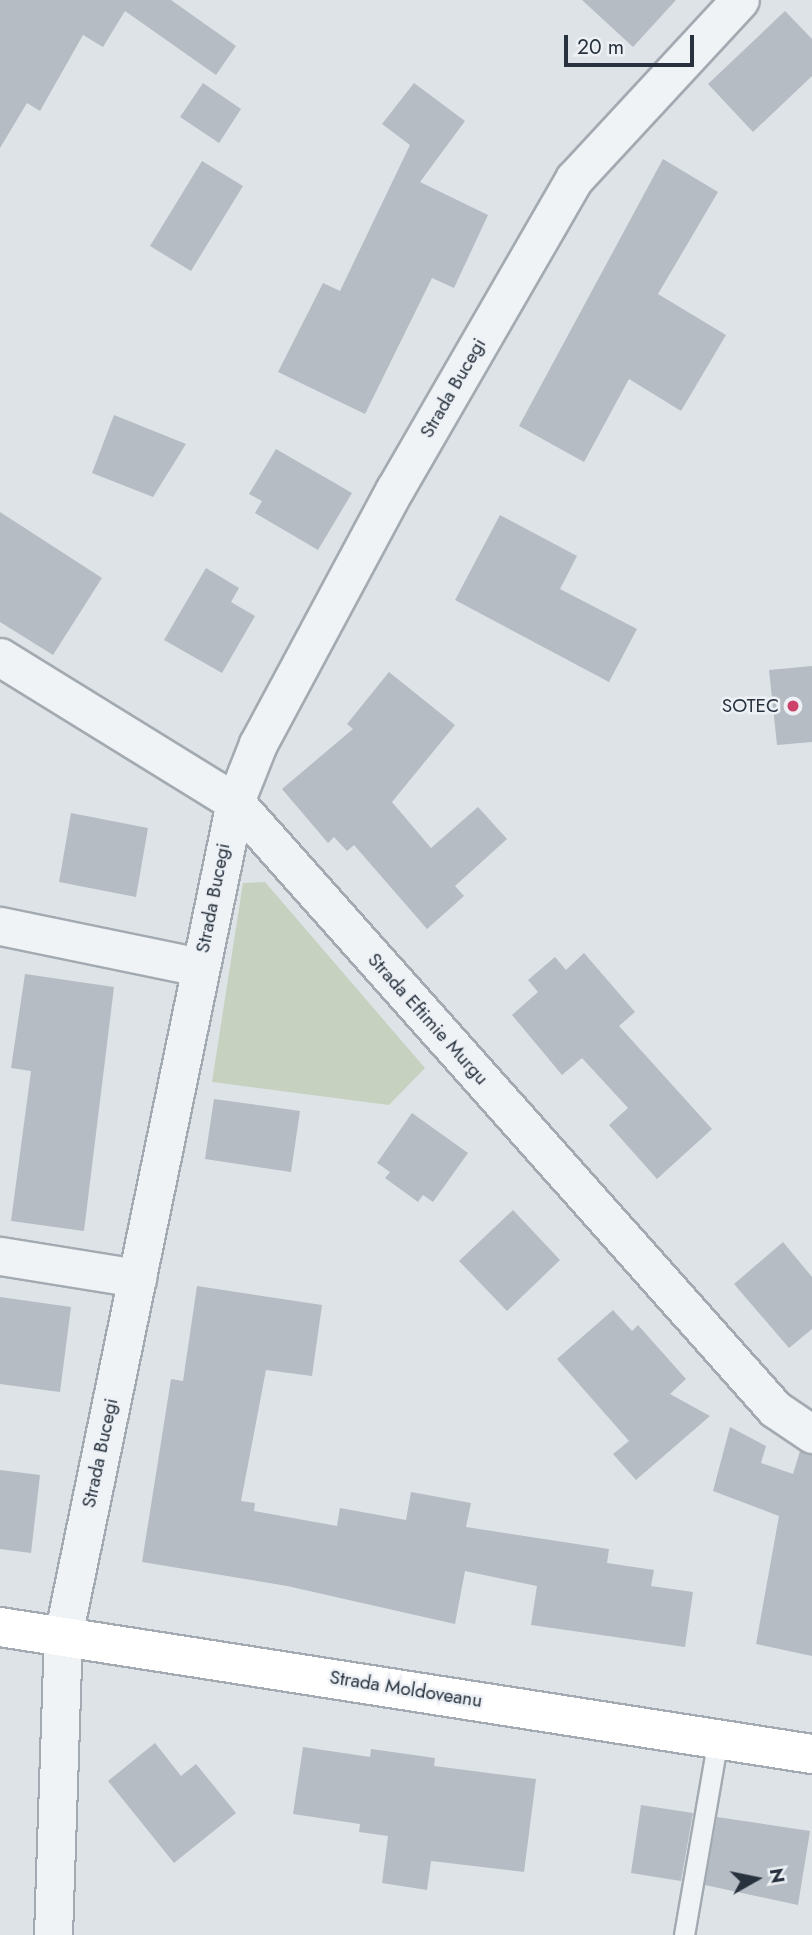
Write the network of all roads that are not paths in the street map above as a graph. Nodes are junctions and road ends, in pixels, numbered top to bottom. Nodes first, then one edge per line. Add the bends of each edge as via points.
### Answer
1 (740, 0) edge
2 (0, 657) edge
3 (235, 802) junction
4 (0, 926) edge
5 (199, 967) junction
6 (0, 1256) edge
7 (137, 1278) junction
8 (812, 1434) edge
9 (0, 1627) edge
10 (63, 1636) junction
11 (718, 1738) junction
12 (812, 1754) edge
13 (53, 1935) edge
14 (684, 1935) edge

1 - 3 street, Strada Bucegi via 683,54 574,178 395,489 258,744
2 - 3 street, Strada Eftimie Murgu
3 - 5 street, Strada Bucegi
3 - 8 street, Strada Eftimie Murgu via 775,1409
4 - 5 street
5 - 7 street, Strada Bucegi
6 - 7 street
7 - 10 street, Strada Bucegi
9 - 10 main road, Strada Moldoveanu
10 - 11 main road, Strada Moldoveanu
10 - 13 street, Strada Bucegi
11 - 12 main road, Strada Moldoveanu
11 - 14 lane

